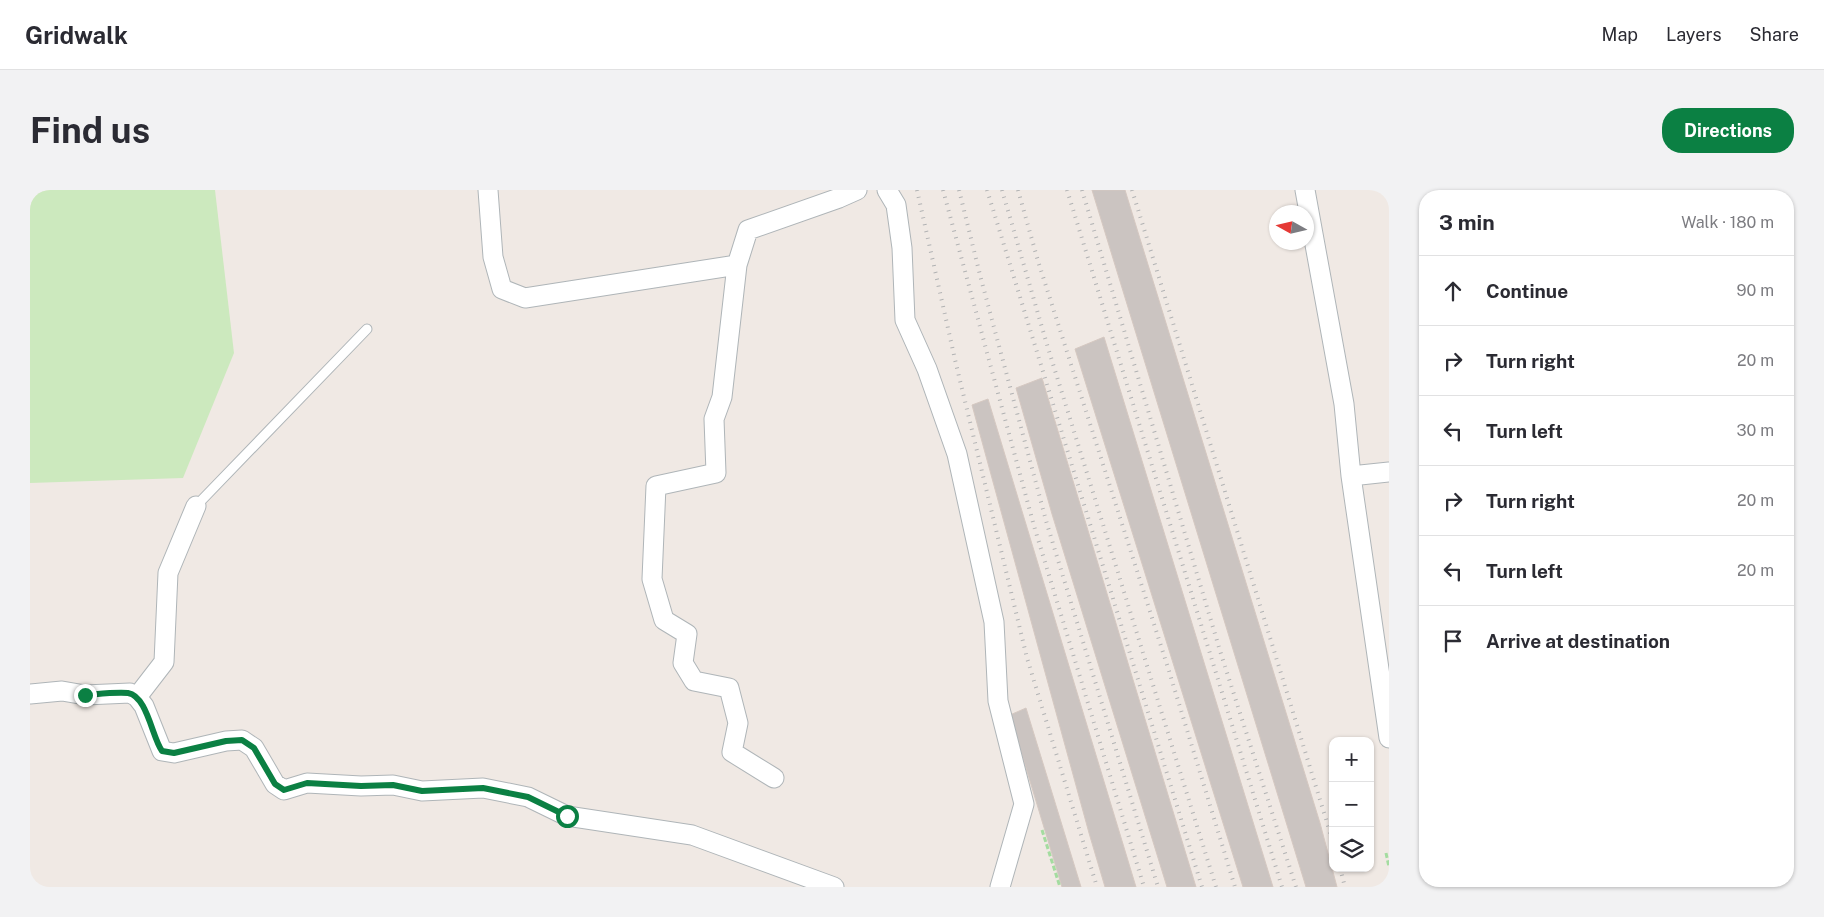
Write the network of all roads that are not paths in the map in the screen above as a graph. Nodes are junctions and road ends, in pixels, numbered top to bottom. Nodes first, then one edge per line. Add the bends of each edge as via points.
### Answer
1 (488, 190) edge
2 (857, 190) edge
3 (887, 190) edge
4 (1305, 190) edge
5 (737, 264) junction
6 (367, 329) dead end
7 (1389, 472) edge
8 (1351, 476) junction
9 (196, 506) joint
10 (30, 694) edge
11 (137, 697) junction
12 (1389, 738) edge
13 (774, 778) dead end
14 (834, 887) edge
15 (1000, 887) edge

1 - 5 street via 494,257 502,289 525,298
2 - 5 street via 748,230
3 - 15 street via 896,205 902,248 905,320 927,369 957,454 994,622 998,701 1024,804
4 - 8 street via 1344,404
5 - 13 street via 722,398 714,420 716,473 656,486 652,579 664,620 687,634 683,663 694,681 729,688 738,723 732,752
6 - 9 lane
7 - 8 street
8 - 12 street
9 - 11 street via 168,573 164,662
10 - 11 street via 62,691 85,695 130,693
11 - 14 street via 144,706 162,751 174,753 242,740 254,748 275,784 284,790 307,783 393,785 422,791 483,788 528,797 567,816 692,835

